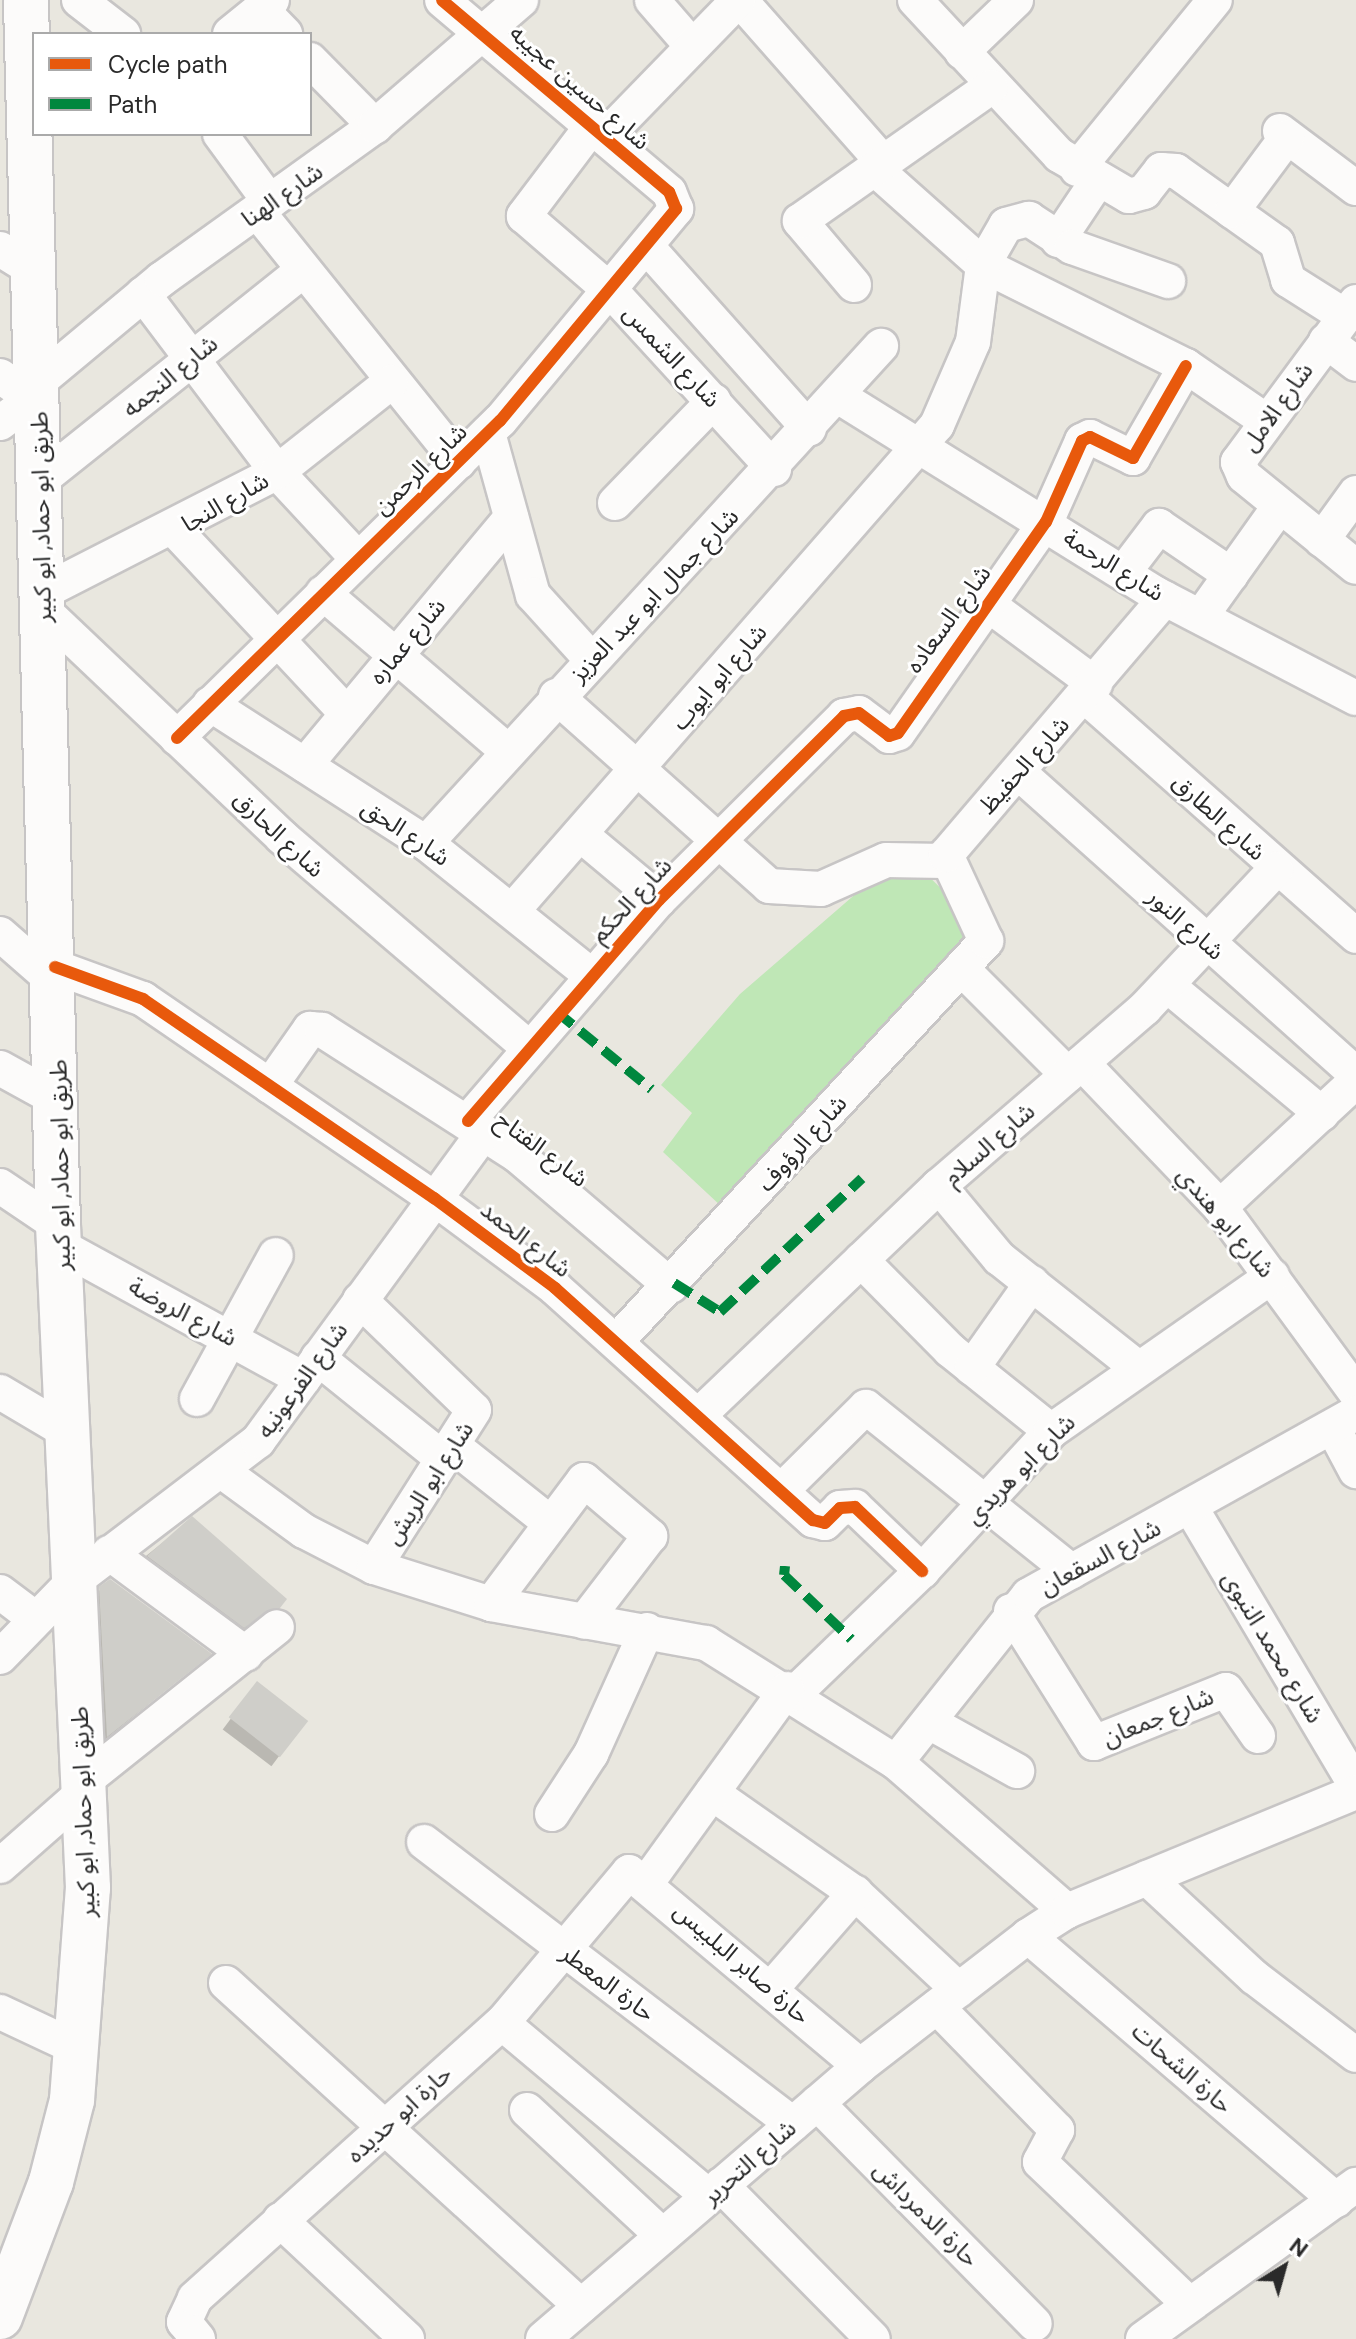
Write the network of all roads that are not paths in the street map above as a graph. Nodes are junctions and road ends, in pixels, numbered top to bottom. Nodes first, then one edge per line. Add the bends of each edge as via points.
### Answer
1 (79, 0) edge
2 (442, 0) edge
3 (521, 0) edge
4 (652, 0) edge
5 (739, 0) edge
6 (1016, 0) edge
7 (1215, 0) edge
8 (924, 3) edge
9 (267, 5) edge
10 (481, 31) junction
11 (120, 32) edge
12 (233, 32) edge
13 (284, 32) edge
14 (23, 35) edge
15 (692, 46) junction
16 (962, 52) junction
17 (312, 62) edge
18 (991, 87) junction
19 (375, 126) junction
20 (598, 131) junction
21 (221, 136) edge
22 (878, 164) junction
23 (1088, 175) junction
24 (1356, 188) edge
25 (264, 207) junction
26 (1232, 211) junction
27 (674, 213) joint
28 (1058, 240) junction
29 (648, 248) junction
30 (17, 260) edge
31 (983, 265) junction
32 (302, 271) junction
33 (1168, 281) dead end
34 (854, 285) dead end
35 (612, 292) junction
36 (143, 294) junction
37 (1342, 320) edge
38 (881, 346) dead end
39 (191, 360) junction
40 (1356, 364) edge
41 (1186, 366) junction
42 (391, 382) junction
43 (27, 388) edge
44 (838, 396) junction
45 (714, 401) junction
46 (1265, 420) junction
47 (0, 423) edge
48 (809, 429) junction
49 (488, 433) junction
50 (924, 443) junction
51 (459, 462) junction
52 (774, 469) junction
53 (277, 472) junction
54 (38, 482) junction
55 (1356, 493) edge
56 (615, 503) dead end
57 (1279, 507) junction
58 (511, 518) junction
59 (1046, 522) junction
60 (175, 530) junction
61 (1322, 540) junction
62 (358, 559) junction
63 (1356, 567) edge
64 (1124, 572) junction
65 (1231, 575) junction
66 (323, 593) junction
67 (1165, 599) junction
68 (42, 601) junction
69 (986, 603) junction
70 (1202, 615) junction
71 (276, 639) junction
72 (399, 651) junction
73 (591, 659) junction
74 (1352, 686) edge
75 (1090, 690) junction
76 (556, 696) junction
77 (210, 704) junction
78 (347, 714) junction
79 (839, 721) joint
80 (177, 738) junction
81 (506, 750) junction
82 (305, 765) junction
83 (637, 769) junction
84 (1018, 772) junction
85 (580, 834) junction
86 (426, 843) junction
87 (716, 844) junction
88 (945, 861) junction
89 (1276, 869) junction
90 (659, 900) junction
91 (513, 910) junction
92 (0, 934) edge
93 (1356, 936) edge
94 (1207, 944) junction
95 (961, 968) junction
96 (56, 975) junction
97 (591, 975) junction
98 (1168, 986) junction
99 (527, 1046) junction
100 (0, 1068) edge
101 (1075, 1069) junction
102 (1356, 1074) edge
103 (1356, 1081) edge
104 (270, 1086) junction
105 (58, 1100) junction
106 (1322, 1114) junction
107 (476, 1126) junction
108 (0, 1186) edge
109 (939, 1186) junction
110 (434, 1198) junction
111 (1220, 1207) junction
112 (60, 1236) junction
113 (276, 1255) dead end
114 (861, 1260) junction
115 (1272, 1276) junction
116 (1032, 1283) junction
117 (671, 1286) junction
118 (360, 1300) junction
119 (231, 1338) junction
120 (616, 1342) junction
121 (310, 1368) junction
122 (972, 1368) junction
123 (1138, 1368) junction
124 (0, 1392) edge
125 (1356, 1393) edge
126 (197, 1399) dead end
127 (698, 1416) junction
128 (1344, 1421) edge
129 (66, 1431) junction
130 (1051, 1431) junction
131 (447, 1452) junction
132 (1356, 1471) edge
133 (223, 1472) junction
134 (782, 1490) junction
135 (985, 1501) junction
136 (1191, 1508) junction
137 (549, 1522) junction
138 (109, 1553) junction
139 (374, 1567) junction
140 (922, 1571) junction
141 (1071, 1571) junction
142 (73, 1582) junction
143 (0, 1592) edge
144 (491, 1604) junction
145 (1011, 1611) junction
146 (32, 1616) junction
147 (584, 1622) junction
148 (277, 1627) dead end
149 (647, 1630) junction
150 (246, 1654) junction
151 (0, 1657) edge
152 (791, 1692) junction
153 (929, 1722) junction
154 (1258, 1736) dead end
155 (896, 1762) junction
156 (1017, 1771) dead end
157 (1356, 1786) edge
158 (84, 1787) junction
159 (1356, 1792) edge
160 (712, 1793) junction
161 (552, 1814) dead end
162 (424, 1842) dead end
163 (0, 1866) edge
164 (1147, 1878) junction
165 (635, 1880) junction
166 (855, 1893) junction
167 (1067, 1911) junction
168 (1028, 1936) junction
169 (566, 1951) junction
170 (226, 1983) dead end
171 (771, 1989) junction
172 (948, 1999) junction
173 (0, 2012) edge
174 (502, 2023) junction
175 (79, 2049) junction
176 (1356, 2055) edge
177 (860, 2066) junction
178 (527, 2110) dead end
179 (805, 2114) junction
180 (384, 2127) junction
181 (715, 2191) junction
182 (1346, 2192) edge
183 (280, 2220) junction
184 (663, 2236) junction
185 (1189, 2304) junction
186 (0, 2317) edge
187 (1035, 2324) dead end
188 (569, 2326) edge
189 (198, 2339) edge
190 (407, 2339) edge
191 (873, 2339) edge
192 (1143, 2339) edge

1 - 11 street
2 - 10 street, شارع حسين عجيبه
3 - 10 street, شارع الهنا
4 - 15 street
5 - 15 street
5 - 22 street
6 - 16 street
7 - 23 street
8 - 16 street
9 - 12 street
9 - 13 street
10 - 19 street, شارع الهنا
10 - 20 street, شارع حسين عجيبه
14 - 30 main road, طريق ابو حماد, ابو كبير
15 - 20 street
16 - 18 street
17 - 19 street
18 - 22 street
18 - 23 street
19 - 25 street, شارع الهنا
20 - 27 street, شارع حسين عجيبه via 673,196
20 - 35 street, شارع الشمس via 524,208 526,219
21 - 25 street
22 - 31 street
22 - 34 street via 800,221 801,230
23 - 26 street via 1136,196 1170,168
23 - 28 street
24 - 26 street via 1283,134
25 - 32 street
25 - 36 street, شارع الهنا
26 - 37 street via 1277,243 1288,280
27 - 29 street, شارع الرحمن
28 - 31 street via 1029,219 1006,225
28 - 33 street
29 - 35 street, شارع الرحمن
29 - 48 street
30 - 43 main road, طريق ابو حماد, ابو كبير
31 - 41 street
31 - 50 street, شارع ابو ايوب via 973,342 949,406
32 - 39 street, شارع النجمه
32 - 42 street
35 - 45 street, شارع الشمس
35 - 49 street, شارع الرحمن
36 - 39 street
36 - 43 street, شارع الهنا
37 - 40 street
37 - 46 street, شارع الامل
38 - 44 street, شارع جمال ابو عبد العزيز
39 - 53 street
39 - 54 street, شارع النجمه
41 - 46 street
41 - 59 street, شارع السعاده via 1133,458 1090,437 1082,441
42 - 51 street
42 - 53 street, شارع النجا
43 - 47 street, شارع الهنا
43 - 54 main road, طريق ابو حماد, ابو كبير
44 - 48 street, شارع جمال ابو عبد العزيز
44 - 50 street, شارع الرحمة
45 - 52 street, شارع الشمس
45 - 56 street
46 - 57 street, شارع الامل via 1239,467
48 - 52 street, شارع جمال ابو عبد العزيز
49 - 51 street, شارع الرحمن
49 - 58 street
50 - 59 street, شارع الرحمة
50 - 83 street, شارع ابو ايوب
51 - 62 street, شارع الرحمن
52 - 73 street, شارع جمال ابو عبد العزيز
53 - 60 street, شارع النجا
53 - 62 street
54 - 68 main road, طريق ابو حماد, ابو كبير
55 - 61 street
57 - 61 street, شارع الامل
57 - 65 street
58 - 72 street, شارع عماره
58 - 73 street via 533,595
59 - 64 street, شارع الرحمة
59 - 69 street, شارع السعاده
60 - 68 street, شارع النجا
60 - 71 street
61 - 63 street, شارع الامل
62 - 66 street, شارع الرحمن
64 - 65 street via 1159,526
64 - 67 street, شارع الرحمة
65 - 70 street
66 - 71 street, شارع الرحمن
66 - 72 street
67 - 70 street, شارع الرحمة
67 - 75 street, شارع الحفيظ
68 - 80 street, شارع الحارق
68 - 96 main road, طريق ابو حماد, ابو كبير
69 - 75 street, شارع الطارق
69 - 79 street, شارع السعاده via 898,733 886,733 859,713
70 - 74 street, شارع الرحمة
71 - 77 street, شارع الرحمن
71 - 78 street
72 - 78 street, شارع عماره
72 - 81 street
73 - 76 street, شارع جمال ابو عبد العزيز
75 - 84 street, شارع الحفيظ
75 - 89 street, شارع الطارق
76 - 81 street, شارع جمال ابو عبد العزيز
76 - 83 street
77 - 80 street, شارع الرحمن
77 - 82 street, شارع الحق
78 - 82 street, شارع عماره
79 - 87 street, شارع الحكم
80 - 99 street, شارع الحارق via 330,880
81 - 86 street, شارع جمال ابو عبد العزيز
82 - 86 street, شارع الحق
83 - 85 street, شارع ابو ايوب
83 - 87 street
84 - 88 street, شارع الحفيظ
84 - 94 street, شارع النور
85 - 90 street
85 - 91 street, شارع ابو ايوب
86 - 91 street, شارع الحق
87 - 88 street via 769,886 792,889 821,889 886,860
87 - 90 street, شارع الحكم
88 - 95 street, شارع الرؤوف via 988,932
89 - 93 street, شارع الطارق
89 - 94 street, شارع السلام
90 - 97 street, شارع الحكم
91 - 97 street, شارع الحق
92 - 96 street
94 - 98 street, شارع السلام
94 - 102 street, شارع النور
95 - 101 street, شارع ابو هندي
95 - 117 street, شارع الرؤوف
96 - 104 street, شارع الحمد via 143,999
96 - 105 main road, طريق ابو حماد, ابو كبير
97 - 99 street, شارع الحكم
98 - 101 street, شارع السلام
98 - 106 street
99 - 107 street, شارع الحكم
100 - 105 street
101 - 109 street, شارع السلام
101 - 111 street, شارع ابو هندي
103 - 106 street
104 - 107 street, شارع الفتاح via 318,1028
104 - 110 street, شارع الحمد
105 - 112 main road, طريق ابو حماد, ابو كبير
106 - 111 street
107 - 110 street, شارع الفرعونيه
107 - 117 street, شارع الفتاح
108 - 112 street, شارع الروضة
109 - 114 street, شارع السلام
109 - 116 street via 983,1242
110 - 118 street, شارع الفرعونيه
110 - 120 street, شارع الحمد
111 - 115 street, شارع ابو هندي
112 - 119 street, شارع الروضة
112 - 129 main road, طريق ابو حماد, ابو كبير
113 - 119 street
114 - 122 street
114 - 127 street, شارع السلام
115 - 123 street, شارع ابو هريدي
115 - 125 street, شارع ابو هندي
116 - 122 street
116 - 123 street
117 - 120 street, شارع الرؤوف
118 - 121 street, شارع الفرعونيه
118 - 131 street, شارع ابو الريش via 473,1406
119 - 121 street, شارع الروضة
119 - 126 street
120 - 127 street, شارع الحمد
121 - 131 street, شارع الروضة
121 - 133 street, شارع الفرعونيه via 264,1434
122 - 130 street
123 - 130 street, شارع ابو هريدي
124 - 129 street
127 - 134 street, شارع الحمد
128 - 132 street
128 - 136 street, شارع السقعان
129 - 142 main road, طريق ابو حماد, ابو كبير
130 - 135 street, شارع ابو هريدي
131 - 137 street, شارع الروضة
131 - 139 street, شارع ابو الريش
133 - 138 street, شارع الفرعونيه
133 - 139 street via 304,1531
134 - 135 street via 866,1407
134 - 140 street, شارع الحمد via 821,1524 840,1508 855,1507
135 - 140 street, شارع ابو هريدي
135 - 141 street
136 - 141 street, شارع السقعان
136 - 157 street, شارع محمد النبوى
137 - 144 street
137 - 147 street via 584,1480 650,1536
138 - 142 street, شارع الفرعونيه
138 - 150 street
139 - 144 street
140 - 152 street, شارع ابو هريدي
141 - 145 street, شارع السقعان
142 - 146 street, شارع الفرعونيه
142 - 158 main road, طريق ابو حماد, ابو كبير
143 - 146 street
144 - 147 street
145 - 153 street, شارع السقعان
145 - 154 street, شارع جمعان via 1094,1743 1226,1690
146 - 151 street, شارع الفرعونيه
147 - 149 street
148 - 150 street
149 - 152 street via 706,1643
149 - 161 street via 591,1754
150 - 158 street
152 - 155 street
152 - 160 street, شارع ابو هريدي
153 - 155 street, شارع السقعان
153 - 156 street
155 - 167 street
158 - 163 street
158 - 175 main road, طريق ابو حماد, ابو كبير via 88,1888
159 - 164 street, شارع التحرير
160 - 165 street, حارة ابو حديده
160 - 166 street
162 - 169 street, حارة المعطر
164 - 167 street, شارع التحرير
164 - 176 street via 1254,1977
165 - 169 street, حارة ابو حديده
165 - 171 street, حارة صابر البلبيس
166 - 171 street
166 - 172 street
167 - 168 street, شارع التحرير
168 - 172 street, شارع التحرير
168 - 182 street, حارة الشحات
169 - 174 street, حارة ابو حديده
169 - 179 street, حارة المعطر
170 - 180 street
171 - 177 street, حارة صابر البلبيس
172 - 177 street, شارع التحرير
172 - 185 street via 1057,2130 1040,2162
173 - 175 street
174 - 180 street, حارة ابو حديده
174 - 181 street
175 - 186 main road, طريق ابو حماد, ابو كبير via 51,2182
177 - 179 street, شارع التحرير
178 - 184 street
179 - 181 street, شارع التحرير
179 - 187 street, حارة الدمرداش
180 - 183 street, حارة ابو حديده
180 - 188 street
181 - 184 street, شارع التحرير
181 - 191 street
182 - 185 street
183 - 189 street, حارة ابو حديده via 189,2305 184,2322
183 - 190 street
184 - 188 street, شارع التحرير
185 - 192 street

